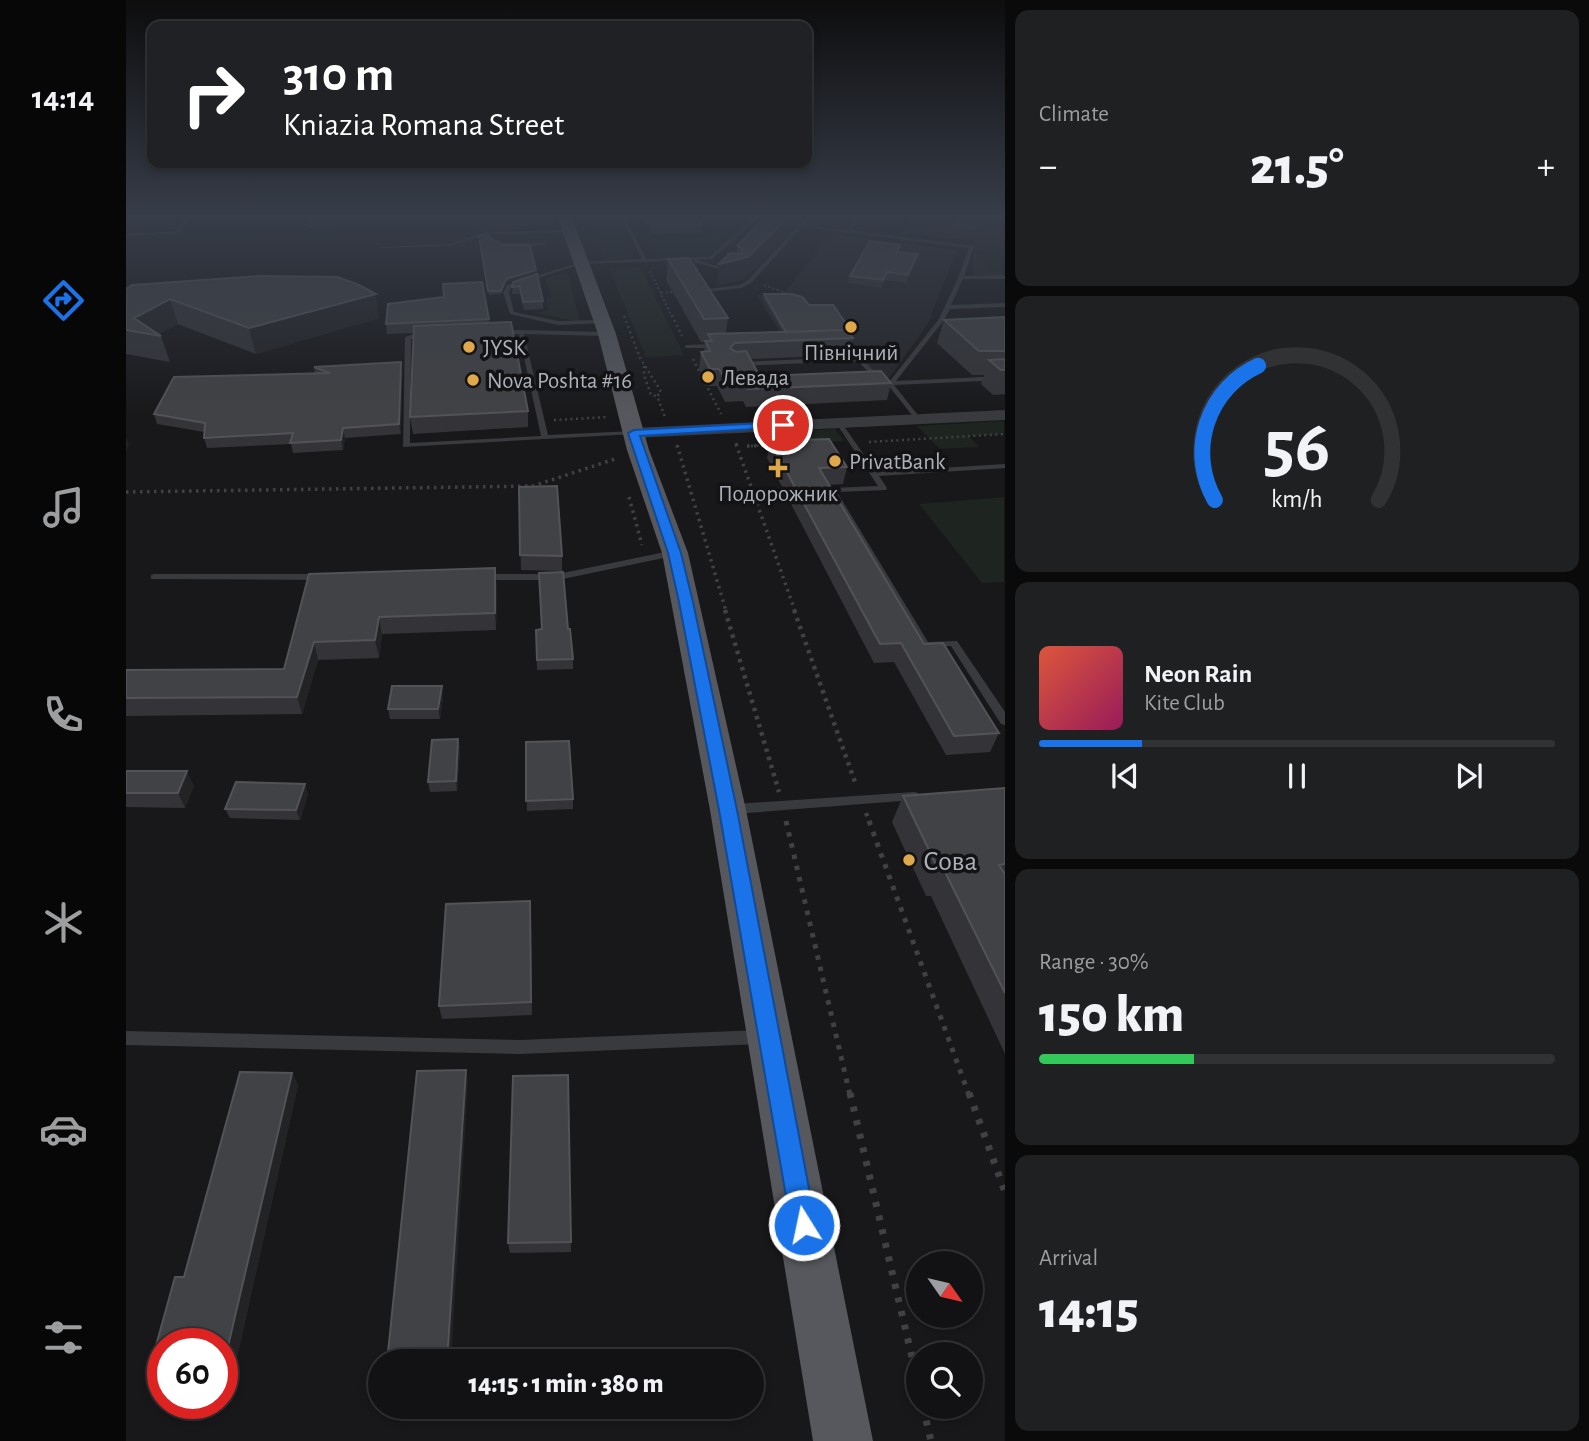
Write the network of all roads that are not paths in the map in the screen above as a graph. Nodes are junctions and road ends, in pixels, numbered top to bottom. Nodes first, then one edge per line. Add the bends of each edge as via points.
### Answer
1 (521, 282) edge
2 (538, 282) edge
3 (588, 282) edge
4 (749, 282) edge
5 (959, 282) edge
6 (534, 287) edge
7 (515, 290) edge
8 (506, 291) junction
9 (708, 299) edge
10 (1004, 304) edge
11 (948, 307) junction
12 (558, 323) junction
13 (605, 328) junction
14 (521, 332) junction
15 (496, 333) edge
16 (576, 334) junction
17 (433, 336) edge
18 (929, 338) junction
19 (939, 338) dead end
20 (831, 342) edge
21 (723, 346) edge
22 (687, 347) road end
23 (859, 359) junction
24 (747, 363) junction
25 (733, 364) edge
26 (752, 372) edge
27 (1004, 378) edge
28 (890, 384) junction
29 (864, 385) edge
30 (1004, 415) edge
31 (918, 419) junction
32 (839, 423) junction
33 (545, 436) junction
34 (641, 440) junction
35 (1004, 466) edge
36 (874, 474) junction
37 (675, 553) junction
38 (154, 577) dead end
39 (331, 577) edge
40 (468, 577) edge
41 (1004, 701) edge
42 (992, 702) junction
43 (1004, 721) edge
44 (926, 796) edge
45 (728, 810) junction
46 (769, 1036) junction
47 (126, 1038) edge
48 (843, 1441) edge

1 - 8 lane
2 - 6 lane
3 - 13 main road
4 - 9 lane via 703,291
5 - 11 lane
7 - 8 lane
8 - 12 lane via 512,313
10 - 11 lane
11 - 18 lane
12 - 13 lane
12 - 16 lane
13 - 16 lane
13 - 34 main road
14 - 15 lane
14 - 16 lane
14 - 33 lane
17 - 33 lane via 408,337 406,445
18 - 19 lane
18 - 28 lane
20 - 23 lane via 845,342
21 - 22 lane
23 - 24 lane
23 - 28 lane via 875,378
24 - 25 lane
24 - 26 lane
27 - 28 lane
28 - 29 lane
28 - 31 lane
30 - 31 street
31 - 32 street
32 - 34 street via 728,428
32 - 36 lane
33 - 34 lane
34 - 37 main road
35 - 36 lane
36 - 42 lane via 883,488 832,490 925,645 954,643
37 - 40 lane via 558,577
37 - 45 main road
38 - 39 lane
41 - 42 lane
42 - 43 lane
44 - 45 lane
45 - 46 main road
46 - 47 lane via 520,1047
46 - 48 main road

